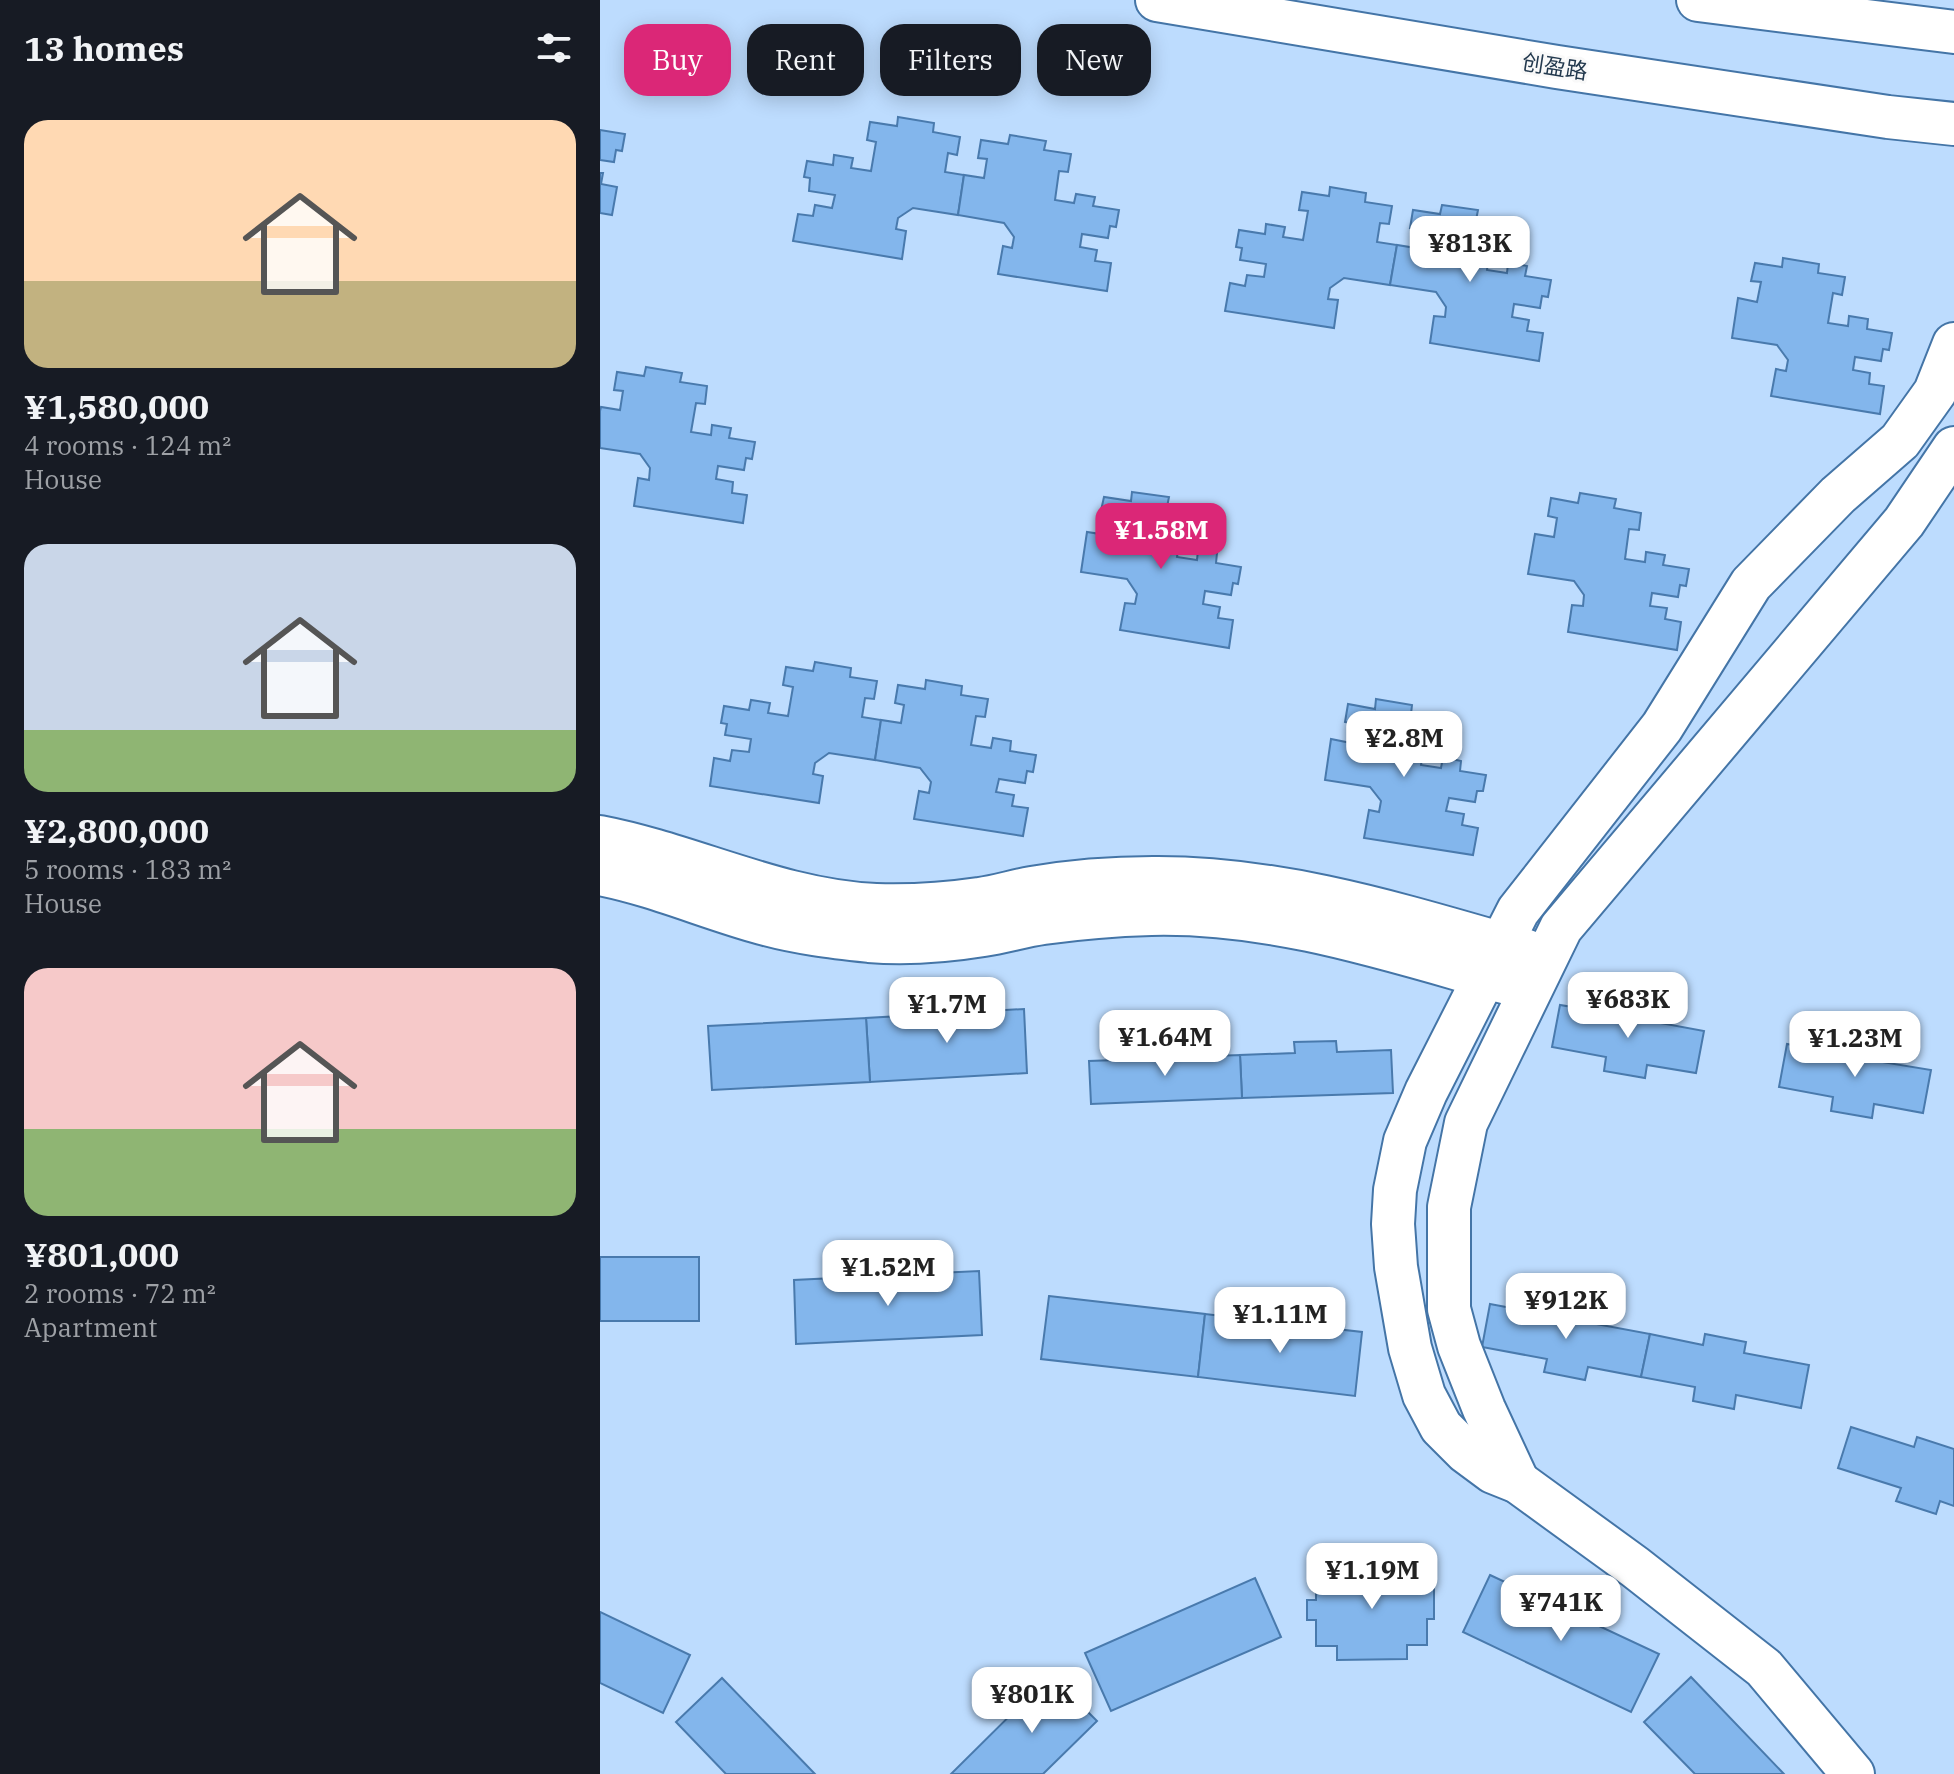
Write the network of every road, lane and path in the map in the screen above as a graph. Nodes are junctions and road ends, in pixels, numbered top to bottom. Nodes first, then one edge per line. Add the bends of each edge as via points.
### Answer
1 (1157, 0) edge
2 (1698, 0) edge
3 (1954, 32) edge
4 (1954, 124) edge
5 (1954, 344) edge
6 (1954, 448) edge
7 (600, 837) edge
8 (600, 874) edge
9 (1493, 960) junction
10 (1539, 973) junction
11 (1518, 1482) junction
12 (1853, 1774) edge

1 - 4 street, 创盈路 via 1557,67
2 - 3 street
5 - 9 street via 1935,392 1900,441 1751,584 1662,727 1518,911
6 - 10 street via 1904,522 1561,928
7 - 9 street via 671,854 771,888 875,905 927,905 1093,881 1154,878 1265,885 1351,901
8 - 9 street via 761,923 873,941 930,941 1039,923 1155,914 1307,928
9 - 10 street
9 - 11 street via 1405,1141 1393,1224 1410,1348 1424,1395 1441,1427 1466,1452
10 - 11 street via 1466,1123 1449,1207 1449,1309 1484,1409
11 - 12 street via 1764,1668

